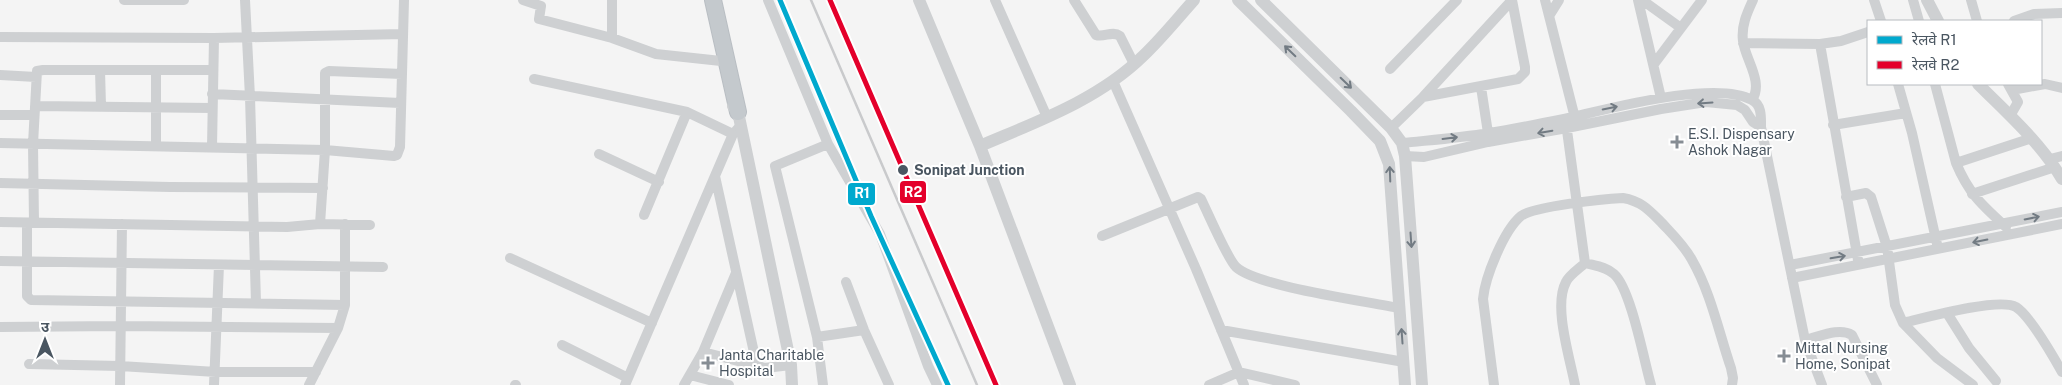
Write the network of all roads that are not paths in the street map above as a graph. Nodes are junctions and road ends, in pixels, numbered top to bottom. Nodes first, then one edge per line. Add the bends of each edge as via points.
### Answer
1 (126, 0) edge
2 (184, 0) edge
3 (245, 0) edge
4 (404, 0) edge
5 (523, 0) edge
6 (612, 0) edge
7 (708, 0) edge
8 (713, 0) edge
9 (719, 0) edge
10 (768, 0) edge
11 (919, 0) edge
12 (995, 0) edge
13 (1074, 0) edge
14 (1194, 0) edge
15 (1238, 0) edge
16 (1261, 0) edge
17 (1457, 0) edge
18 (1512, 0) edge
19 (1545, 0) edge
20 (1559, 0) edge
21 (1638, 0) edge
22 (1642, 0) edge
23 (1702, 0) edge
24 (1753, 0) edge
25 (1874, 0) edge
26 (1913, 0) edge
27 (1928, 0) edge
28 (1971, 0) edge
29 (2062, 13) edge
30 (1549, 16) junction
31 (1881, 20) edge
32 (1919, 20) edge
33 (1938, 20) edge
34 (1978, 20) edge
35 (2017, 20) edge
36 (1681, 28) junction
37 (1867, 32) edge
38 (403, 34) junction
39 (0, 37) edge
40 (247, 37) junction
41 (214, 38) junction
42 (612, 38) junction
43 (1743, 42) junction
44 (1820, 44) junction
45 (721, 61) junction
46 (1134, 64) junction
47 (1654, 64) junction
48 (1390, 69) dead end
49 (100, 70) junction
50 (213, 70) junction
51 (156, 71) junction
52 (402, 74) junction
53 (0, 75) edge
54 (36, 77) junction
55 (534, 78) dead end
56 (1113, 80) junction
57 (2042, 84) edge
58 (1898, 85) edge
59 (1935, 85) edge
60 (1979, 85) edge
61 (2033, 85) edge
62 (1481, 87) junction
63 (2010, 87) edge
64 (2062, 88) edge
65 (212, 94) junction
66 (250, 97) junction
67 (1423, 97) junction
68 (1661, 98) junction
69 (325, 100) junction
70 (1752, 100) junction
71 (400, 103) junction
72 (101, 106) junction
73 (157, 106) junction
74 (212, 108) junction
75 (35, 110) junction
76 (687, 112) junction
77 (1906, 113) junction
78 (0, 115) edge
79 (2010, 116) junction
80 (1047, 117) junction
81 (1571, 122) junction
82 (737, 124) junction
83 (1833, 125) junction
84 (1761, 127) junction
85 (1391, 128) junction
86 (1488, 133) junction
87 (2032, 138) junction
88 (0, 143) edge
89 (1402, 143) junction
90 (33, 144) junction
91 (828, 144) junction
92 (156, 146) junction
93 (980, 146) junction
94 (212, 147) junction
95 (252, 148) junction
96 (325, 150) junction
97 (598, 154) dead end
98 (1405, 156) junction
99 (2055, 160) edge
100 (1956, 163) junction
101 (715, 176) junction
102 (2062, 179) edge
103 (659, 182) junction
104 (0, 183) edge
105 (34, 183) junction
106 (253, 186) junction
107 (323, 188) junction
108 (1972, 194) junction
109 (1846, 197) junction
110 (1577, 204) junction
111 (1168, 208) junction
112 (2062, 212) edge
113 (644, 215) dead end
114 (0, 222) edge
115 (31, 223) junction
116 (122, 224) junction
117 (320, 224) junction
118 (345, 224) junction
119 (2003, 224) junction
120 (2062, 224) edge
121 (370, 225) dead end
122 (254, 226) junction
123 (2014, 234) junction
124 (1102, 236) dead end
125 (1936, 238) junction
126 (1888, 247) junction
127 (1938, 250) junction
128 (1856, 254) junction
129 (510, 258) dead end
130 (1889, 259) junction
131 (0, 262) edge
132 (29, 262) junction
133 (121, 263) junction
134 (1585, 263) junction
135 (255, 265) junction
136 (1790, 265) junction
137 (1858, 265) junction
138 (218, 266) junction
139 (346, 266) junction
140 (383, 267) dead end
141 (736, 273) junction
142 (1792, 278) junction
143 (846, 282) dead end
144 (121, 301) junction
145 (216, 303) junction
146 (256, 304) junction
147 (345, 305) junction
148 (1399, 308) junction
149 (1946, 313) junction
150 (652, 323) junction
151 (1903, 323) junction
152 (121, 326) junction
153 (0, 327) edge
154 (215, 327) junction
155 (338, 328) junction
156 (864, 330) junction
157 (1221, 330) junction
158 (817, 337) junction
159 (1805, 340) junction
160 (562, 346) dead end
161 (703, 352) junction
162 (1404, 362) junction
163 (29, 364) dead end
164 (792, 365) junction
165 (120, 366) junction
166 (757, 366) junction
167 (216, 372) junction
168 (316, 372) junction
169 (1239, 372) junction
170 (2062, 372) edge
171 (690, 375) junction
172 (1996, 381) dead end
173 (627, 382) edge
174 (120, 385) edge
175 (214, 385) edge
176 (308, 385) edge
177 (684, 385) edge
178 (729, 385) edge
179 (792, 385) edge
180 (824, 385) edge
181 (889, 385) edge
182 (937, 385) edge
183 (1070, 385) edge
184 (1210, 385) edge
185 (1244, 385) edge
186 (1295, 385) edge
187 (1406, 385) edge
188 (1422, 385) edge
189 (1494, 385) edge
190 (1575, 385) edge
191 (1651, 385) edge
192 (1732, 385) edge
193 (1822, 385) edge
194 (1877, 385) edge
195 (1972, 385) edge

1 - 2 street
3 - 40 street
4 - 38 street
5 - 42 street via 541,6 540,19
6 - 42 street
7 - 45 street
8 - 82 highway
9 - 82 street via 741,106
10 - 91 street
11 - 93 street
12 - 80 street
13 - 46 street via 1096,35 1113,33 1120,36
14 - 46 street
148 -> 15 street via 1389,164 1380,141
16 -> 85 street
17 - 48 street
18 - 62 street via 1525,72 1518,79
18 - 67 street
19 - 30 street
20 - 30 street
21 - 47 street
22 - 36 street
23 - 36 street
24 - 43 street via 1744,23
25 - 31 street
26 - 32 street
27 - 33 street
28 - 34 street
29 - 35 street via 2034,14
30 - 81 street
36 - 47 street
37 - 44 street
38 - 40 street
38 - 52 street
39 - 41 street
40 - 41 street
40 - 66 street
41 - 50 street
42 - 45 street via 656,54
43 - 44 street
43 - 70 street via 1756,83 1756,94
44 - 83 street
45 - 82 street
46 - 56 street
47 - 68 street
49 - 51 street
49 - 54 street via 43,70 37,72
49 - 72 street
50 - 51 street
50 - 65 street
51 - 73 street
52 - 69 street via 326,72
52 - 71 street
53 - 54 street
54 - 75 street
55 - 76 street
56 - 80 street via 1084,100
56 - 111 street
57 - 64 street
58 - 77 street
59 - 100 street
60 - 79 street
61 - 63 street
62 - 67 street
62 - 86 street
63 - 79 street via 2018,102
65 - 66 street
65 - 74 street
66 - 69 street
66 - 95 street
67 - 85 street
68 - 70 street via 1729,94
81 -> 68 street
69 - 71 street
69 - 96 street
70 - 84 street via 1762,116
71 - 96 street via 400,147 397,155
72 - 73 street
72 - 75 street
73 - 74 street
73 - 92 street
74 - 94 street
75 - 78 street
75 - 90 street
76 - 82 street
76 - 103 street
77 - 83 street
77 - 125 street
79 - 87 street
80 - 93 street
84 -> 81 street via 1737,105 1706,102
81 - 86 street
81 -> 98 street via 1424,157
81 - 110 street
82 - 101 street
82 - 164 street
83 - 109 street
84 - 136 street
85 - 89 street
89 -> 86 street
87 - 99 street
87 - 100 street
88 - 90 street
89 - 98 street
90 - 92 street
90 - 105 street
91 - 158 street via 775,166
91 - 182 street via 880,234
92 - 94 street
93 - 183 street
94 - 95 street
95 - 96 street
95 - 106 street
96 - 107 street
97 - 103 street
98 -> 188 street
99 - 102 street
99 - 108 street
100 - 108 street
101 - 141 street
101 - 150 street
103 - 113 street
104 - 105 street
105 - 106 street
105 - 115 street
106 - 107 street
106 - 122 street
107 - 117 street
108 - 119 street
109 - 126 street via 1869,194
109 - 128 street
110 - 134 street
110 - 189 street via 1522,216 1514,223 1493,262 1483,299
110 - 192 street via 1634,200 1679,240 1701,278 1731,368
111 - 124 street
111 - 148 street via 1194,197 1201,199 1233,263 1258,278
111 - 157 street
119 -> 112 street
114 - 115 street
115 - 116 street
115 - 132 street
116 - 122 street
116 - 133 street
117 - 118 street
117 - 122 street
118 - 121 street
118 - 139 street
119 - 123 street
119 - 125 street
120 - 123 street
122 - 135 street
123 -> 127 street
125 - 126 street
125 - 127 street
126 - 128 street
126 - 130 street
127 - 130 street
136 -> 128 street
128 - 137 street
129 - 150 street
130 - 137 street
130 - 151 street via 1895,305
131 - 132 street
132 - 133 street
132 - 144 street via 27,296 31,300
133 - 138 street
133 - 144 street
134 - 190 street via 1566,280 1560,307
134 - 191 street via 1614,274 1625,290
135 - 138 street
135 - 139 street
135 - 146 street
136 - 142 street
137 - 142 street
138 - 145 street
139 - 140 street
139 - 147 street
141 - 161 street
141 - 166 street
142 - 159 street
143 - 156 street
144 - 145 street
144 - 152 street
145 - 146 street
145 - 154 street
146 - 147 street
147 - 155 street
162 -> 148 street
149 - 151 street
149 - 170 street via 1998,304 2015,306 2048,347
149 - 172 street
150 - 173 street
151 - 195 street via 1937,358
152 - 153 street
152 - 154 street
152 - 165 street
154 - 155 street
154 - 167 street
155 - 168 street
156 - 158 street
156 - 181 street
157 - 162 street
157 - 169 street
158 - 180 street
159 - 193 street
159 - 194 street via 1846,331 1852,335
160 - 173 street
161 - 166 street
161 - 171 street
162 - 187 street
163 - 165 street
164 - 166 street
164 - 179 street
165 - 167 street
165 - 174 street
167 - 168 street
167 - 175 street
168 - 176 street
169 - 184 street
169 - 185 street
169 - 186 street
171 - 177 street
171 - 178 street

